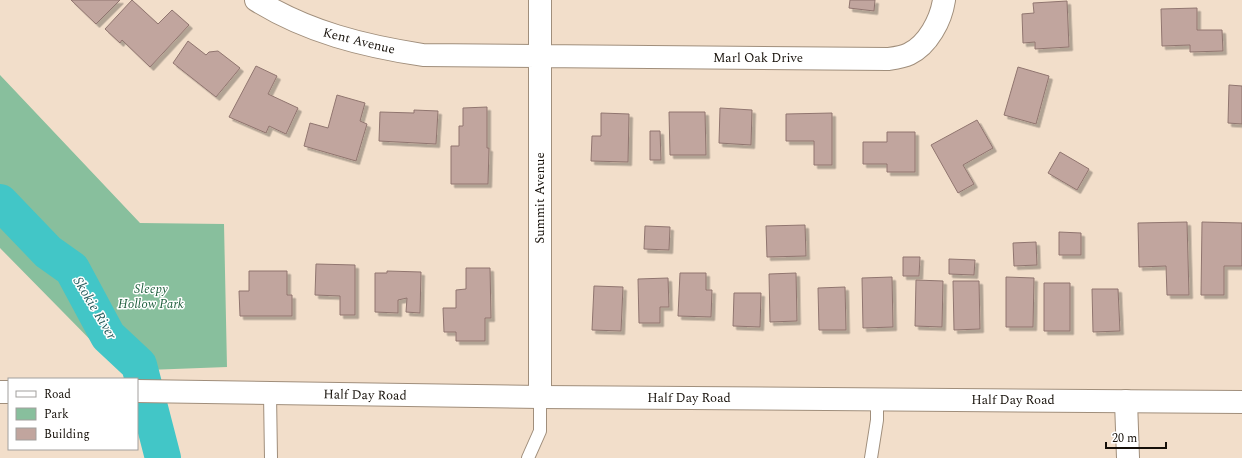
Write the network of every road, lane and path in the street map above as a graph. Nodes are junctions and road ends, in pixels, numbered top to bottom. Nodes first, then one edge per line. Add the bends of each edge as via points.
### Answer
1 (256, 0) edge
2 (540, 0) edge
3 (944, 0) edge
4 (540, 57) junction
5 (138, 391) edge
6 (270, 394) junction
7 (540, 397) junction
8 (878, 399) junction
9 (1126, 401) junction
10 (1242, 402) edge
11 (271, 458) edge
12 (528, 458) edge
13 (871, 458) edge
14 (1128, 458) edge

1 - 4 street, Kent Avenue via 274,12 315,30 376,48 423,55
2 - 4 street, Summit Avenue
3 - 4 street, Marl Oak Drive via 934,29 918,49 908,55 888,59
4 - 7 street, Summit Avenue
5 - 6 street, Half Day Road
6 - 7 street, Half Day Road
6 - 11 lane
7 - 8 street, Half Day Road
7 - 12 lane via 540,432
8 - 9 street, Half Day Road
8 - 13 lane
9 - 10 street, Half Day Road
9 - 14 street

